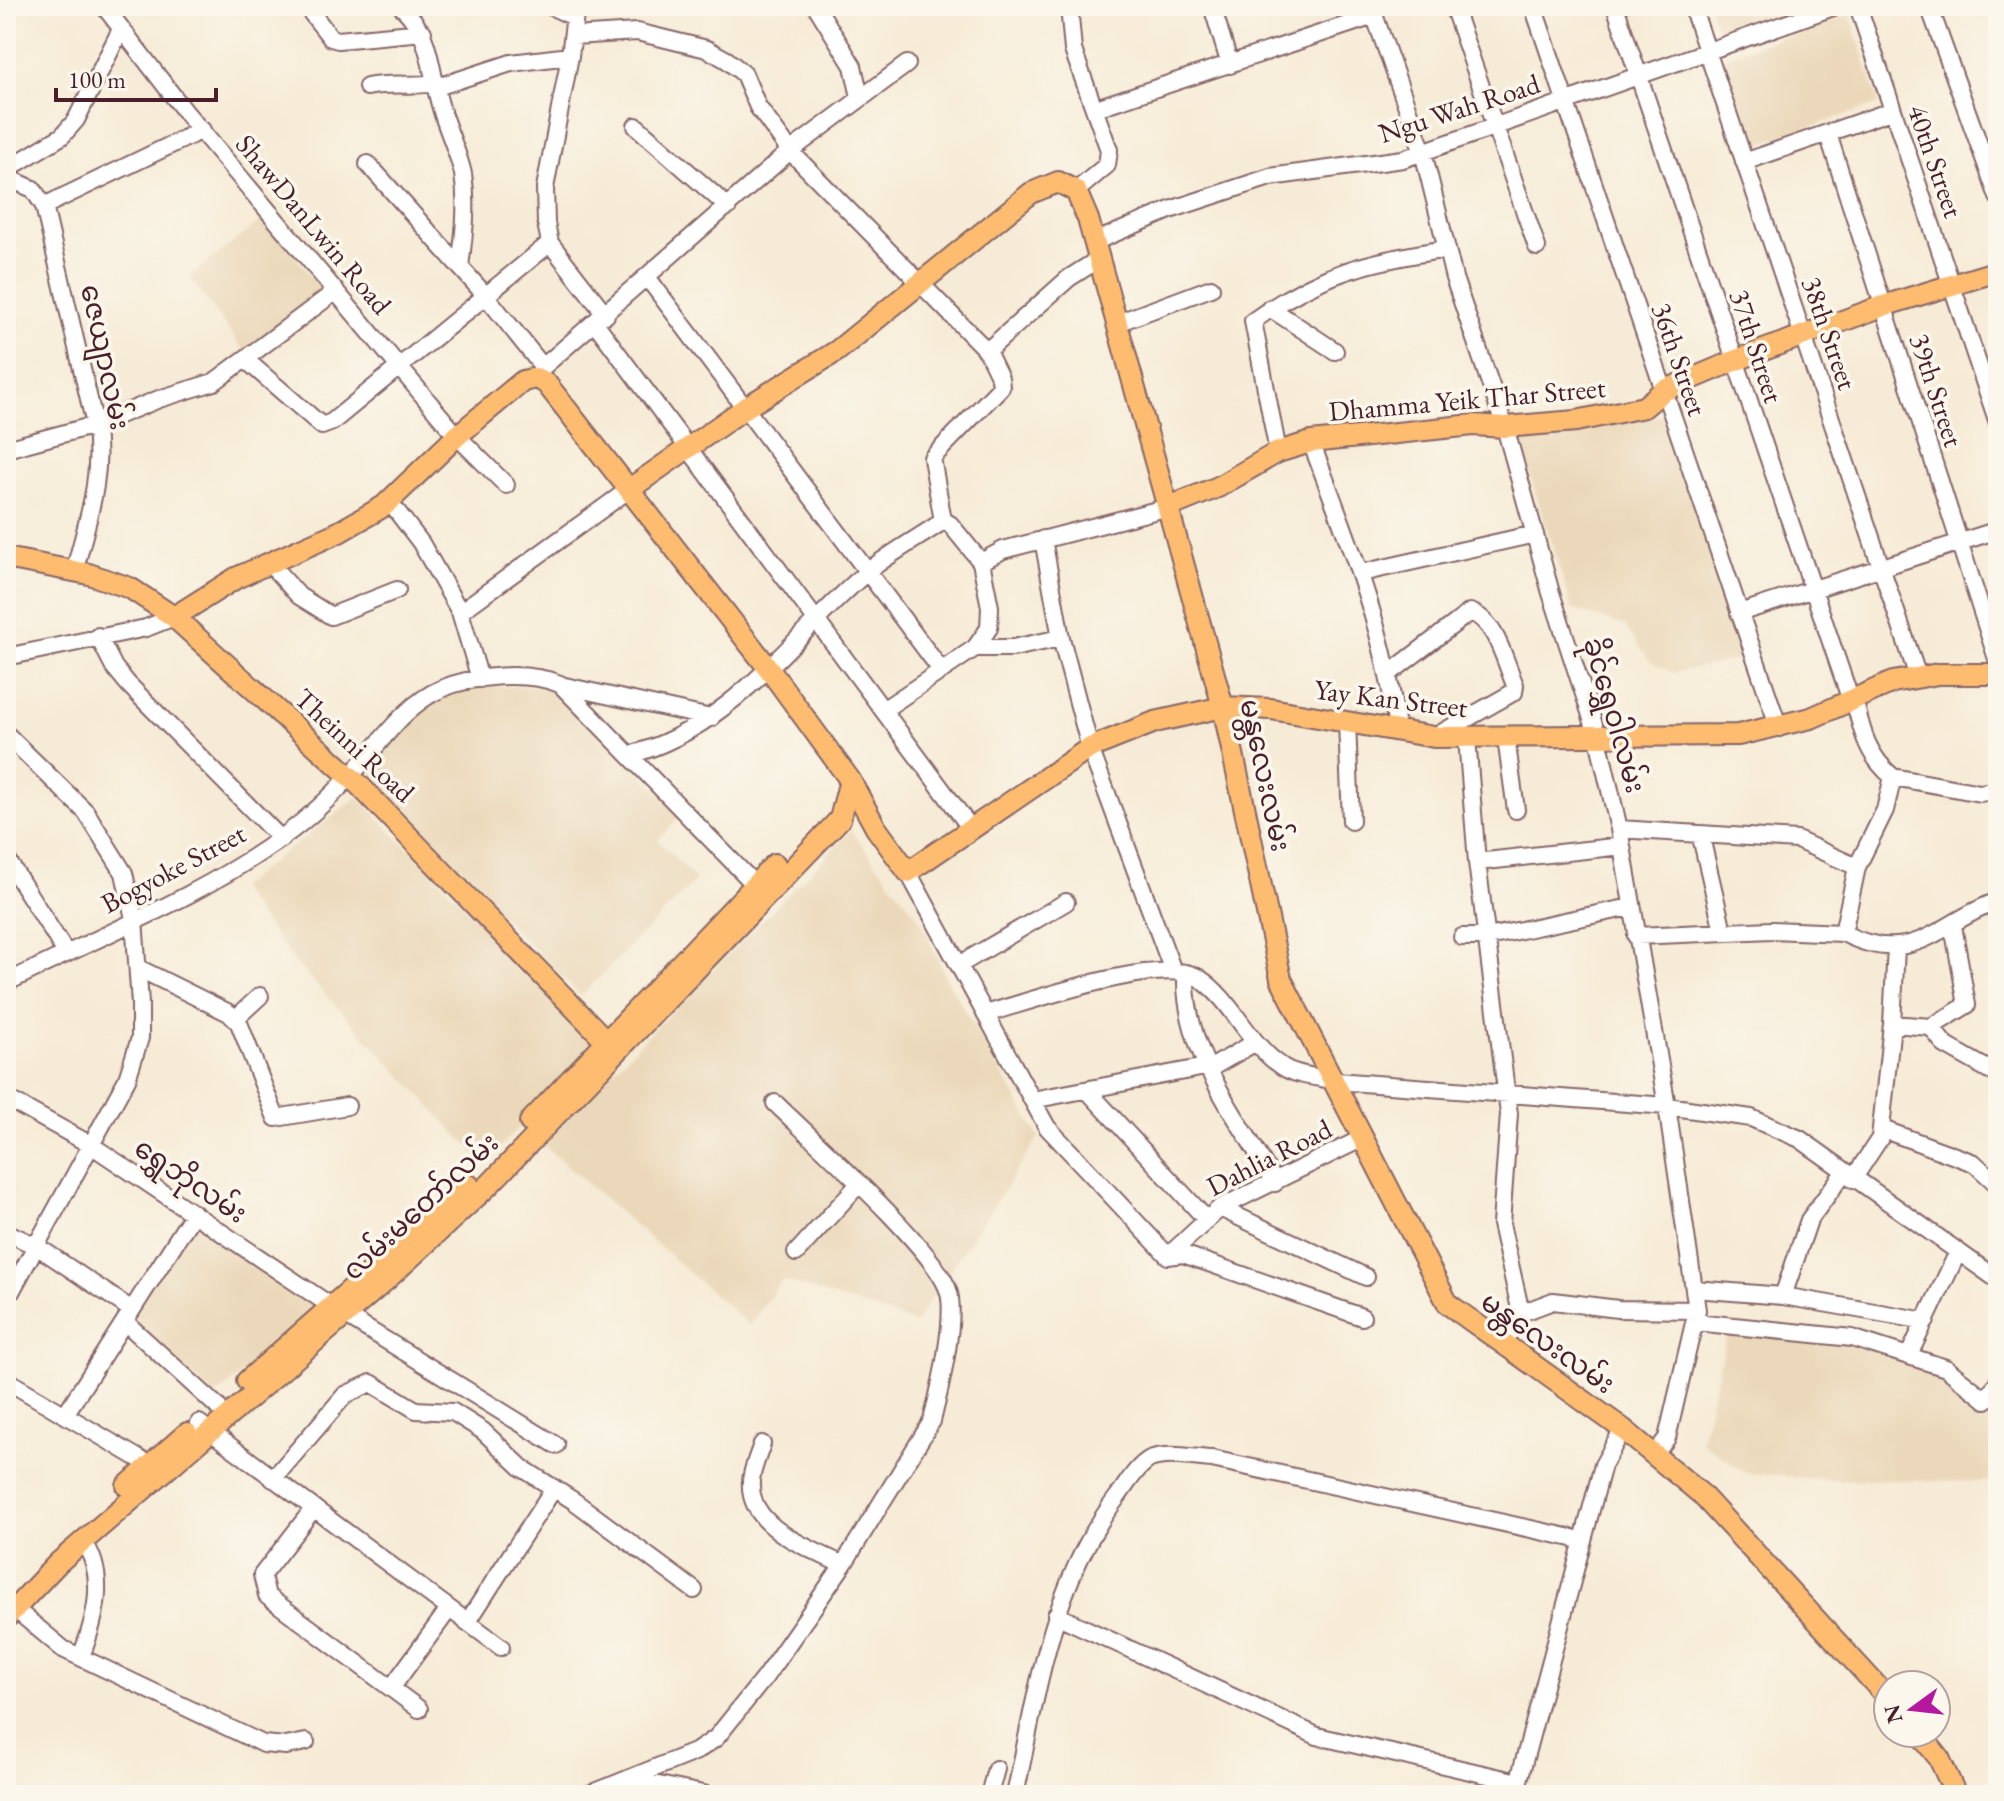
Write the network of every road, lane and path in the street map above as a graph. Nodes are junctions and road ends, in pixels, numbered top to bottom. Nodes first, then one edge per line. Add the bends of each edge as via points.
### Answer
1 (104, 6) edge
2 (306, 6) edge
3 (401, 6) edge
4 (550, 6) edge
5 (816, 6) edge
6 (1069, 6) edge
7 (1212, 6) edge
8 (1453, 6) edge
9 (1533, 6) edge
10 (1615, 6) edge
11 (1692, 6) edge
12 (1836, 6) edge
13 (1858, 6) edge
14 (1929, 6) edge
15 (1372, 11) edge
16 (575, 12) edge
17 (120, 31) junction
18 (423, 32) junction
19 (573, 36) junction
20 (1707, 51) junction
21 (570, 56) junction
22 (907, 64) dead end
23 (1230, 65) junction
24 (1640, 74) junction
25 (437, 85) junction
26 (367, 87) dead end
27 (860, 97) junction
28 (1565, 102) junction
29 (1096, 108) junction
30 (1891, 111) junction
31 (636, 126) dead end
32 (1495, 126) junction
33 (202, 130) junction
34 (1828, 134) junction
35 (790, 151) junction
36 (1423, 152) junction
37 (1744, 162) junction
38 (368, 164) dead end
39 (6, 170) edge
40 (6, 177) edge
41 (1076, 191) junction
42 (1998, 197) edge
43 (44, 206) junction
44 (728, 207) junction
45 (550, 243) junction
46 (1537, 247) dead end
47 (1447, 249) junction
48 (1096, 251) junction
49 (460, 267) junction
50 (1998, 271) edge
51 (647, 277) junction
52 (918, 283) junction
53 (1953, 285) junction
54 (1211, 288) dead end
55 (336, 291) junction
56 (486, 296) junction
57 (1883, 306) junction
58 (1270, 308) junction
59 (601, 320) junction
60 (1117, 323) junction
61 (1804, 335) junction
62 (987, 351) junction
63 (1335, 351) dead end
64 (246, 360) junction
65 (1734, 361) junction
66 (399, 366) junction
67 (540, 373) junction
68 (1663, 391) junction
69 (745, 408) junction
70 (1998, 423) edge
71 (95, 425) junction
72 (1505, 427) junction
73 (457, 436) junction
74 (1311, 442) junction
75 (688, 447) junction
76 (6, 449) edge
77 (1278, 452) junction
78 (506, 485) dead end
79 (631, 488) junction
80 (389, 501) junction
81 (1169, 507) junction
82 (943, 521) junction
83 (1998, 530) edge
84 (1535, 534) junction
85 (1043, 539) junction
86 (1959, 544) junction
87 (6, 558) edge
88 (981, 562) junction
89 (269, 563) junction
90 (75, 569) junction
91 (1883, 569) junction
92 (868, 572) junction
93 (1361, 573) junction
94 (397, 590) dead end
95 (1811, 591) junction
96 (460, 612) junction
97 (1739, 613) junction
98 (174, 617) junction
99 (818, 622) junction
100 (98, 636) junction
101 (1061, 638) junction
102 (975, 648) junction
103 (6, 657) edge
104 (1998, 662) edge
105 (769, 669) junction
106 (941, 670) junction
107 (1390, 673) junction
108 (1998, 674) edge
109 (1918, 677) junction
110 (480, 679) junction
111 (560, 684) junction
112 (1853, 700) junction
113 (1223, 707) junction
114 (883, 710) junction
115 (711, 718) junction
116 (1347, 722) junction
117 (1779, 728) junction
118 (1397, 730) junction
119 (6, 734) edge
120 (1597, 734) junction
121 (1434, 737) junction
122 (1467, 738) junction
123 (1506, 738) junction
124 (1090, 748) junction
125 (629, 755) junction
126 (350, 777) junction
127 (1893, 777) junction
128 (850, 780) junction
129 (1998, 790) edge
130 (845, 809) junction
131 (1516, 810) dead end
132 (1351, 821) dead end
133 (876, 828) junction
134 (972, 830) junction
135 (1701, 837) junction
136 (1620, 838) junction
137 (281, 839) junction
138 (6, 858) edge
139 (1477, 862) junction
140 (1857, 867) junction
141 (908, 872) junction
142 (12, 878) edge
143 (760, 889) junction
144 (1998, 901) edge
145 (1066, 902) dead end
146 (1631, 907) junction
147 (134, 919) junction
148 (1953, 926) junction
149 (1723, 931) junction
150 (1843, 933) junction
151 (1636, 936) junction
152 (1462, 937) dead end
153 (1488, 937) junction
154 (1896, 947) junction
155 (66, 953) junction
156 (959, 965) junction
157 (138, 968) junction
158 (1180, 972) junction
159 (6, 983) edge
160 (260, 996) dead end
161 (985, 1014) junction
162 (235, 1019) junction
163 (1892, 1024) junction
164 (1931, 1027) junction
165 (1254, 1043) junction
166 (611, 1046) junction
167 (1207, 1067) junction
168 (1998, 1075) edge
169 (1336, 1081) junction
170 (1088, 1091) junction
171 (1507, 1094) junction
172 (6, 1098) edge
173 (1032, 1100) junction
174 (775, 1103) dead end
175 (347, 1106) dead end
176 (1667, 1106) junction
177 (1882, 1129) junction
178 (1361, 1139) junction
179 (91, 1145) junction
180 (1849, 1175) junction
181 (1275, 1183) junction
182 (858, 1185) junction
183 (1998, 1185) edge
184 (194, 1213) junction
185 (1213, 1214) junction
186 (6, 1232) edge
187 (38, 1247) junction
188 (796, 1253) dead end
189 (1957, 1254) junction
190 (1168, 1256) junction
191 (1994, 1272) edge
192 (1366, 1277) dead end
193 (1694, 1289) junction
194 (1783, 1296) junction
195 (6, 1301) edge
196 (337, 1309) junction
197 (1521, 1313) junction
198 (128, 1316) junction
199 (1696, 1316) junction
200 (1362, 1317) dead end
201 (1926, 1321) junction
202 (1502, 1345) junction
203 (1909, 1355) junction
204 (6, 1380) edge
205 (1998, 1382) edge
206 (218, 1407) junction
207 (66, 1413) junction
208 (205, 1427) junction
209 (1623, 1429) junction
210 (762, 1444) dead end
211 (556, 1445) dead end
212 (1655, 1454) junction
213 (156, 1469) junction
214 (273, 1479) junction
215 (554, 1488) junction
216 (314, 1508) junction
217 (1581, 1540) junction
218 (83, 1541) junction
219 (843, 1565) junction
220 (694, 1590) dead end
221 (9, 1608) edge
222 (449, 1609) junction
223 (1056, 1615) junction
224 (467, 1623) junction
225 (501, 1647) dead end
226 (81, 1657) junction
227 (1872, 1680) edge
228 (392, 1687) junction
229 (419, 1709) dead end
230 (306, 1742) dead end
231 (1932, 1749) edge
232 (996, 1769) dead end
233 (623, 1779) junction
234 (1517, 1788) edge
235 (588, 1795) edge
236 (708, 1795) edge
237 (989, 1795) edge
238 (1015, 1795) edge
239 (1956, 1795) edge

1 - 17 street, ShawDanLwin Road
2 - 18 street via 338,40
3 - 18 street
4 - 16 street
5 - 27 street via 853,66
6 - 29 street via 1073,50
7 - 23 street
8 - 32 street
9 - 28 street, 36th Street
10 - 24 street, 37th Street
11 - 20 street, 38th Street
12 - 20 street, Ngu Wah Road
13 - 30 street, 40th Street
14 - 42 street
15 - 23 street
15 - 36 street, ခိုင်ရွှေဝါလမ်း
16 - 19 street
17 - 33 street, ShawDanLwin Road
17 - 39 street via 76,120 62,136
18 - 25 street
19 - 21 street
19 - 35 street via 637,32 717,55 744,74 758,107
20 - 24 street, Ngu Wah Road
20 - 37 street, 38th Street
21 - 25 street via 511,63
21 - 45 street via 545,188
22 - 27 street
23 - 29 street
24 - 28 street, Ngu Wah Road
24 - 65 street, 37th Street
25 - 26 street
25 - 49 street via 465,193
27 - 35 street
28 - 32 street, Ngu Wah Road
28 - 68 street, 36th Street
29 - 41 street via 1106,134 1107,165
30 - 34 street
30 - 53 street, 40th Street
31 - 44 street
32 - 36 street, Ngu Wah Road
32 - 46 street
33 - 43 street
33 - 55 street, ShawDanLwin Road
34 - 37 street
34 - 57 street, 39th Street
35 - 44 street
35 - 52 street
36 - 47 street, ခိုင်ရွှေဝါလမ်း
36 - 48 street, Ngu Wah Road via 1270,177 1170,210
37 - 61 street, 38th Street
38 - 49 street
40 - 43 street via 33,189
41 - 48 main road, မန္တလေးလမ်း
41 - 52 main road via 1058,182 1046,184
43 - 71 street, ဇေယျာလမ်း
44 - 51 street
45 - 56 street
45 - 59 street
47 - 58 street via 1373,260 1323,277
47 - 72 street, ခိုင်ရွှေဝါလမ်း
48 - 60 main road, မန္တလေးလမ်း
48 - 62 street, Ngu Wah Road
49 - 56 street
50 - 53 main road, Dhamma Yeik Thar Street
51 - 59 street
51 - 69 street
52 - 62 street
52 - 69 main road via 837,351
53 - 57 main road, Dhamma Yeik Thar Street
53 - 70 street, 40th Street
54 - 60 street
55 - 64 street
55 - 66 street, ShawDanLwin Road
56 - 66 street
56 - 67 street
57 - 61 main road, Dhamma Yeik Thar Street
57 - 86 street, 39th Street
58 - 63 street
58 - 77 street via 1251,326
59 - 67 street
59 - 75 street
60 - 81 main road, မန္တလေးလမ်း
61 - 65 main road, Dhamma Yeik Thar Street
61 - 91 street, 38th Street
62 - 82 street via 1001,387 932,458
64 - 66 street via 322,426
64 - 71 street via 214,382
65 - 68 main road, Dhamma Yeik Thar Street
65 - 95 street, 37th Street
66 - 73 street, ShawDanLwin Road
67 - 73 main road
67 - 79 main road
68 - 72 main road, Dhamma Yeik Thar Street via 1644,407 1615,414
68 - 97 street, 36th Street
69 - 75 main road
69 - 92 street
71 - 76 street
71 - 90 street, ဇေယျာလမ်း via 95,489
72 - 74 main road, Dhamma Yeik Thar Street via 1473,425
72 - 84 street, ခိုင်ရွှေဝါလမ်း
73 - 78 street, ShawDanLwin Road
73 - 80 main road
74 - 77 main road, Dhamma Yeik Thar Street
74 - 93 street
75 - 79 main road
75 - 99 street
77 - 81 main road, Dhamma Yeik Thar Street via 1218,487
79 - 96 street
79 - 105 main road
80 - 89 main road via 361,521
80 - 96 street via 421,543
81 - 85 street
81 - 113 main road, မန္တလေးလမ်း
82 - 88 street
82 - 92 street
83 - 86 street
84 - 93 street
84 - 120 street, ခိုင်ရွှေဝါလမ်း
85 - 88 street
85 - 101 street
86 - 91 street
86 - 104 street, 39th Street
87 - 90 main road, Theinni Road
88 - 102 street via 991,620
89 - 94 street via 299,596 331,616
89 - 98 main road
90 - 98 main road, Theinni Road via 130,588
91 - 95 street
91 - 109 street, 38th Street
92 - 99 street
92 - 106 street
93 - 107 street
95 - 97 street
95 - 112 street, 37th Street
96 - 110 street
97 - 117 street, 36th Street
98 - 100 street
98 - 126 main road, Theinni Road
99 - 105 street
99 - 114 street
100 - 103 street
100 - 137 street via 128,684
101 - 102 street via 1013,648
101 - 124 street
102 - 106 street
105 - 115 street
105 - 128 main road
106 - 114 street
107 - 118 street
107 - 121 street via 1470,612 1494,635 1514,692
108 - 109 main road, Yay Kan Street
109 - 112 main road, Yay Kan Street
110 - 111 street, Bogyoke Street via 547,679
110 - 126 street, Bogyoke Street via 438,690 418,703
111 - 115 street, Bogyoke Street
111 - 125 street
112 - 117 main road, Yay Kan Street
112 - 127 street, 37th Street via 1864,740 1878,765
113 - 116 main road, Yay Kan Street
113 - 124 main road, Yay Kan Street via 1155,722
113 - 169 main road, မန္တလေးလမ်း via 1274,955 1291,1001
114 - 134 street
115 - 125 street via 666,745
116 - 118 main road, Yay Kan Street
116 - 132 street
117 - 120 main road, Yay Kan Street via 1738,735
118 - 121 main road, Yay Kan Street
119 - 147 street via 86,812 110,846 124,873
120 - 123 main road, Yay Kan Street
120 - 136 street, ခိုင်ရွှေဝါလမ်း
121 - 122 main road, Yay Kan Street
122 - 123 main road, Yay Kan Street
122 - 139 street
123 - 131 street
124 - 134 main road, Yay Kan Street
124 - 158 street
125 - 143 street
126 - 137 street, Bogyoke Street
126 - 166 main road, Theinni Road
127 - 129 street via 1980,793
127 - 140 street via 1885,810
128 - 130 main road
128 - 133 main road
130 - 133 main road
130 - 143 main road, လမ်းမတော်လမ်း via 819,821
133 - 141 main road
134 - 141 main road, Yay Kan Street
135 - 136 street
135 - 140 street via 1797,840
135 - 149 street
136 - 139 street
136 - 146 street, ခိုင်ရွှေဝါလမ်း
137 - 147 street, Bogyoke Street
138 - 142 street
139 - 153 street
140 - 150 street
141 - 156 street
142 - 155 street
143 - 166 main road, လမ်းမတော်လမ်း
144 - 148 street
145 - 156 street
146 - 151 street, ခိုင်ရွှေဝါလမ်း
146 - 153 street
147 - 155 street, Bogyoke Street
147 - 157 street
148 - 154 street
148 - 164 street via 1967,1005
149 - 150 street
149 - 151 street
150 - 154 street via 1862,943
151 - 176 street, ခိုင်ရွှေဝါလမ်း
152 - 153 street
153 - 171 street
154 - 163 street
155 - 159 street, Bogyoke Street
156 - 161 street
157 - 162 street
157 - 179 street via 140,1038 127,1079
158 - 161 street via 1094,983
158 - 165 street via 1198,977 1220,996
158 - 167 street via 1189,1019
160 - 162 street
161 - 173 street
162 - 175 street via 246,1035 276,1118
163 - 164 street
163 - 177 street
164 - 168 street via 1945,1045
165 - 167 street
165 - 169 street via 1285,1069
166 - 196 main road, လမ်းမတော်လမ်း via 416,1242
167 - 170 street
167 - 181 street
169 - 171 street
169 - 178 main road, မန္တလေးလမ်း
170 - 173 street
170 - 185 street
171 - 176 street
171 - 197 street via 1501,1224
172 - 179 street, ရွှေဘိုလမ်း
173 - 190 street via 1047,1127
174 - 182 street
176 - 180 street via 1751,1118 1800,1139
176 - 193 street, ခိုင်ရွှေဝါလမ်း
177 - 180 street
177 - 183 street via 1974,1163
178 - 181 street, Dahlia Road
178 - 202 main road, မန္တလေးလမ်း via 1448,1304
179 - 184 street, ရွှေဘိုလမ်း
179 - 187 street
180 - 189 street
180 - 194 street via 1809,1220
181 - 185 street, Dahlia Road
182 - 188 street
182 - 219 street via 928,1256 950,1299 943,1374 932,1421
184 - 196 street, ရွှေဘိုလမ်း
184 - 198 street
185 - 190 street, Dahlia Road
185 - 192 street
186 - 187 street
187 - 195 street
187 - 198 street
189 - 191 street
189 - 201 street
190 - 200 street via 1183,1254
193 - 194 street
193 - 199 street, ခိုင်ရွှေဝါလမ်း
194 - 201 street
196 - 206 main road, လမ်းမတော်လမ်း
196 - 208 main road, လမ်းမတော်လမ်း
196 - 211 street, ရွှေဘိုလမ်း
197 - 199 street via 1553,1301
197 - 202 street
198 - 206 street
198 - 207 street
199 - 203 street via 1852,1338
199 - 212 street, ခိုင်ရွှေဝါလမ်း via 1667,1438
201 - 203 street
202 - 209 main road, မန္တလေးလမ်း
203 - 205 street via 1946,1368 1986,1400
204 - 207 street
206 - 208 main road, လမ်းမတော်လမ်း
207 - 213 street
208 - 213 main road, လမ်းမတော်လမ်း
208 - 214 street
209 - 212 main road, မန္တလေးလမ်း
209 - 217 street via 1603,1465
210 - 219 street via 751,1482 759,1513 777,1530
212 - 227 main road, မန္တလေးလမ်း via 1754,1548
213 - 218 main road, လမ်းမတော်လမ်း
213 - 221 main road, လမ်းမတော်လမ်း
214 - 215 street via 345,1395 371,1383 416,1410 453,1412
214 - 216 street
215 - 220 street
215 - 224 street
216 - 222 street
216 - 228 street via 262,1575 267,1596
217 - 223 street via 1212,1459 1151,1459 1093,1529
217 - 234 street
218 - 221 main road, လမ်းမတော်လမ်း
218 - 226 street via 94,1557 96,1614
219 - 233 street via 716,1738 697,1751
221 - 226 street via 53,1644
222 - 224 street
222 - 228 street
223 - 234 street via 1317,1736
223 - 238 street
224 - 225 street
226 - 230 street via 263,1744
228 - 229 street
231 - 239 main road
232 - 237 street
233 - 235 street
233 - 236 street

